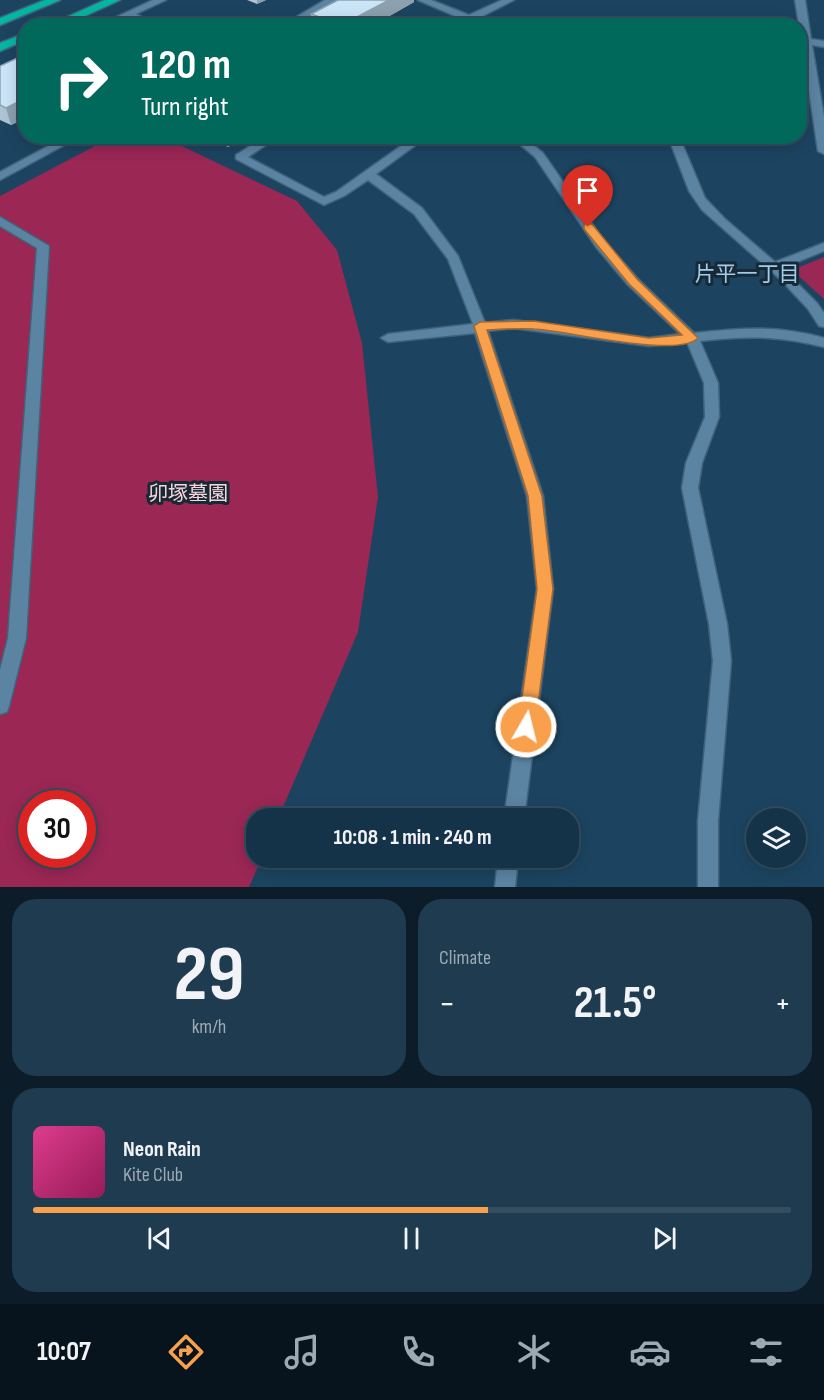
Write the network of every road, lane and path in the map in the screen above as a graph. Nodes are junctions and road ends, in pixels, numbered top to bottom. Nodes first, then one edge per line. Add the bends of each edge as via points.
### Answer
1 (55, 0) edge
2 (115, 0) edge
3 (160, 0) edge
4 (332, 0) edge
5 (423, 0) edge
6 (509, 0) edge
7 (800, 0) edge
8 (128, 14) junction
9 (468, 17) joint
10 (71, 18) edge
11 (119, 18) edge
12 (137, 18) edge
13 (299, 18) edge
14 (801, 18) edge
15 (0, 22) edge
16 (18, 39) edge
17 (807, 42) edge
18 (824, 44) edge
19 (0, 47) edge
20 (807, 60) edge
21 (807, 93) edge
22 (814, 94) junction
23 (61, 144) edge
24 (261, 144) edge
25 (411, 144) edge
26 (526, 144) edge
27 (676, 144) edge
28 (824, 151) edge
29 (368, 174) junction
30 (0, 177) edge
31 (0, 221) edge
32 (824, 247) edge
33 (773, 267) junction
34 (824, 323) edge
35 (480, 326) junction
36 (388, 338) dead end
37 (692, 338) junction
38 (824, 343) edge
39 (0, 706) edge
40 (515, 808) edge
41 (507, 868) edge
42 (505, 887) edge
43 (708, 887) edge

1 - 15 highway
2 - 10 highway
3 - 8 street
4 - 13 street
5 - 9 street
6 - 9 street
7 - 14 street
8 - 11 street
8 - 12 street
16 - 19 highway
17 - 18 street
20 - 22 street
21 - 22 street
22 - 28 street
23 - 30 street
24 - 29 street via 240,157 324,201
25 - 29 street
26 - 37 street via 546,164 600,244
27 - 33 street via 693,189 705,206
29 - 35 street via 418,211 454,259
31 - 39 street via 43,246 17,638
32 - 33 street
33 - 34 street
35 - 36 street
35 - 37 street via 534,325 649,342
35 - 40 street via 535,496 545,589
37 - 38 street via 751,331
37 - 43 street via 705,363 713,400 712,417 694,463 690,488 722,662 708,821
41 - 42 street

